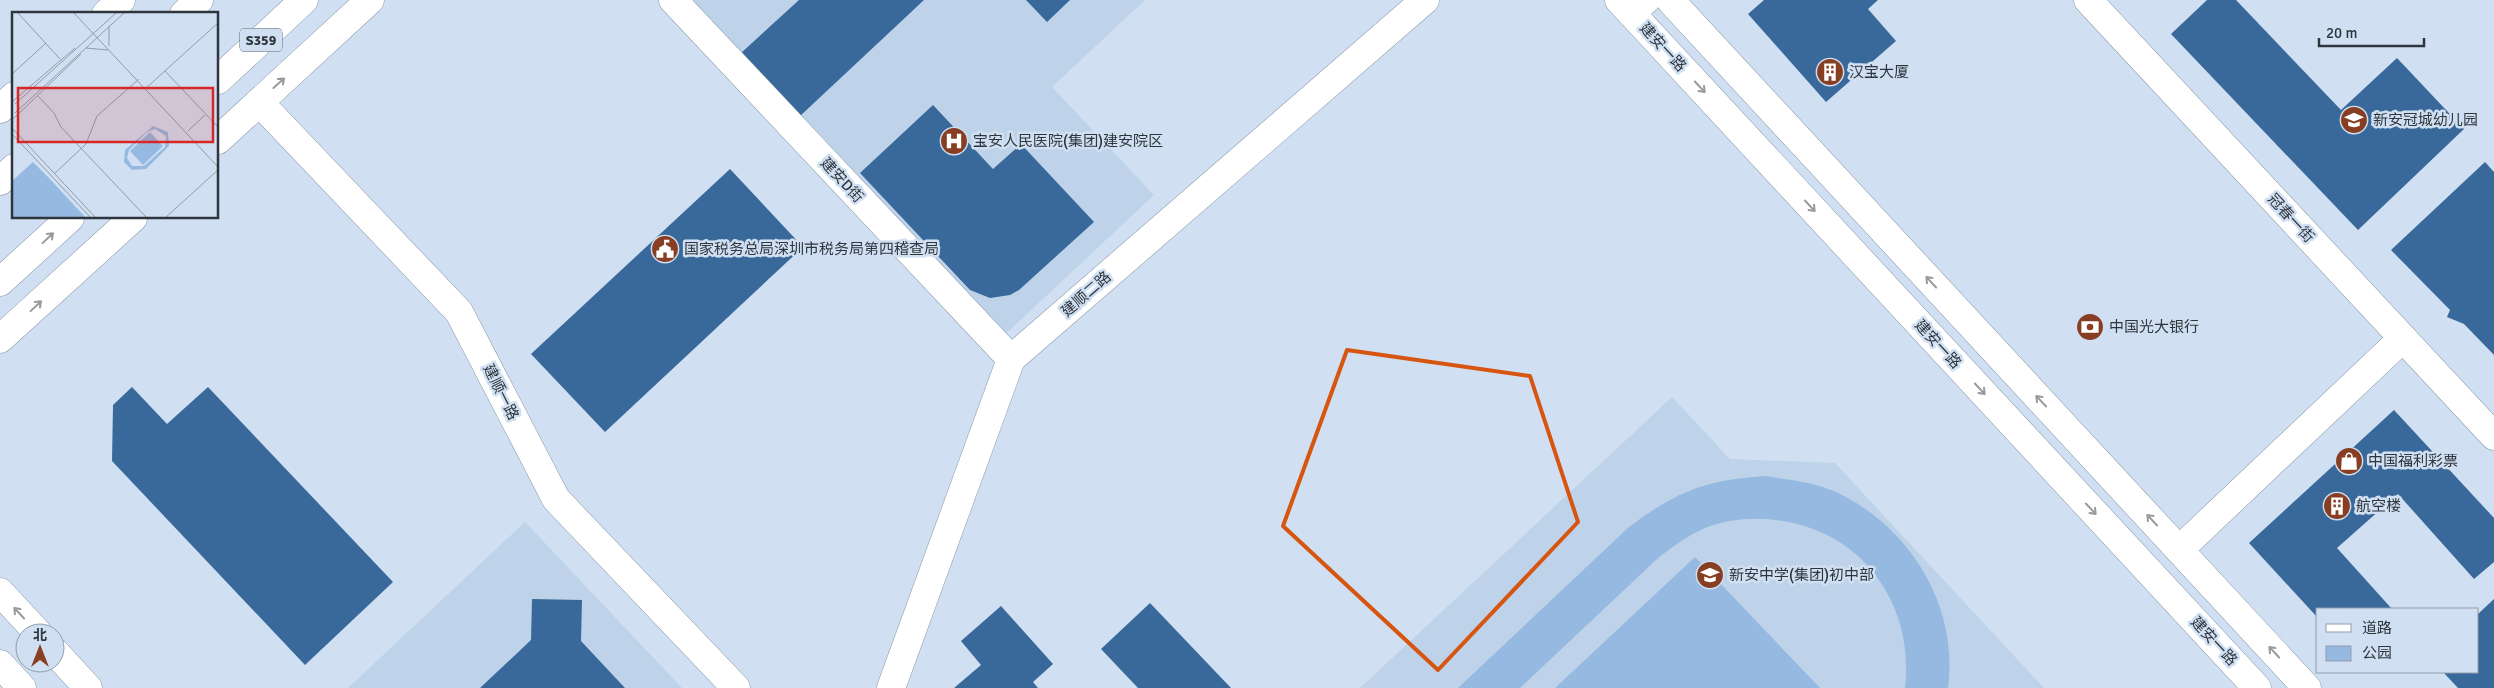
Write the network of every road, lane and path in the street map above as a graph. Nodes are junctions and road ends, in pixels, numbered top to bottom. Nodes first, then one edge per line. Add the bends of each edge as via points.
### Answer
1 (121, 0) edge
2 (199, 0) edge
3 (304, 0) edge
4 (370, 0) edge
5 (673, 0) edge
6 (1425, 0) edge
7 (1670, 0) edge
8 (2088, 0) edge
9 (1632, 4) edge
10 (108, 12) edge
11 (186, 12) edge
12 (219, 79) edge
13 (12, 98) edge
14 (259, 102) junction
15 (0, 109) edge
16 (219, 139) edge
17 (12, 170) edge
18 (0, 181) edge
19 (69, 219) edge
20 (132, 219) edge
21 (0, 282) edge
22 (2402, 338) junction
23 (0, 340) edge
24 (1011, 360) junction
25 (2494, 436) edge
26 (2179, 550) junction
27 (0, 592) edge
28 (29, 623) edge
29 (65, 663) edge
30 (0, 664) edge
31 (22, 688) edge
32 (88, 688) edge
33 (736, 688) edge
34 (891, 688) edge
35 (2257, 688) edge
36 (2307, 688) edge

1 - 10 main road
2 - 11 main road
3 - 12 main road, S359
14 -> 4 main road
5 - 24 main road, 建安D街
6 - 24 main road, 建顺二路
26 -> 7 main road
8 - 22 main road, 冠春一街
9 -> 35 main road, 建安一路
13 - 15 main road
14 - 16 main road
14 - 33 main road, 建顺一路 via 459,312 556,499
17 - 18 main road
21 -> 19 main road
23 -> 20 main road
22 - 25 main road, 冠春一街
22 - 26 main road
24 - 34 main road, 建顺二路
36 -> 26 main road
28 -> 27 main road
29 - 32 main road
30 - 31 main road

